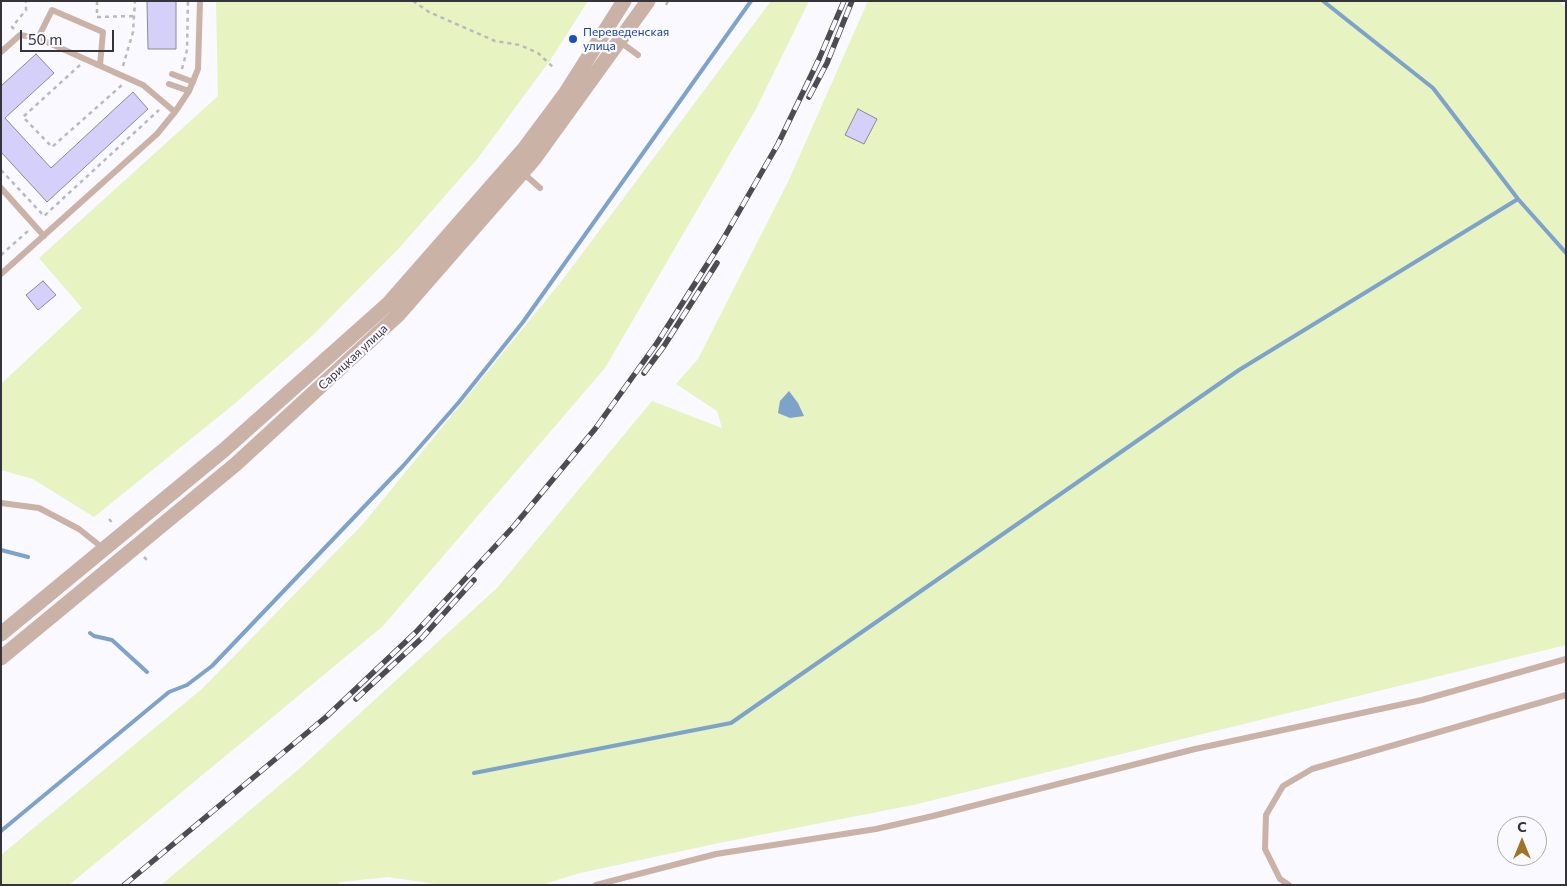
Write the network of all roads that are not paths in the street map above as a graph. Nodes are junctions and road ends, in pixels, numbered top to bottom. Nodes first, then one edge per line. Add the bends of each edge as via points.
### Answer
1 (200, 1) edge
2 (624, 1) edge
3 (648, 1) edge
4 (38, 38) junction
5 (619, 41) junction
6 (1, 52) edge
7 (638, 54) dead end
8 (100, 66) junction
9 (172, 74) dead end
10 (193, 82) junction
11 (169, 84) dead end
12 (189, 91) junction
13 (174, 112) junction
14 (522, 172) junction
15 (1, 188) edge
16 (540, 188) dead end
17 (44, 236) junction
18 (1, 274) edge
19 (1, 503) edge
20 (104, 549) junction
21 (1, 634) edge
22 (1, 658) edge
23 (1566, 660) edge
24 (1566, 695) edge
25 (596, 885) edge
26 (1289, 885) edge

1 - 10 lane via 200,55
2 - 20 street, Сарицкая улица via 565,94 524,149 389,303 224,450
3 - 5 street, Сарицкая улица
4 - 6 lane via 20,35
4 - 8 lane
4 - 8 lane via 52,10 103,32
5 - 7 lane
5 - 14 street, Сарицкая улица
8 - 13 lane via 143,85
9 - 10 lane
10 - 12 lane
11 - 12 lane
12 - 13 lane
13 - 17 lane via 157,134
14 - 16 lane
14 - 22 street, Сарицкая улица via 398,315 362,349 236,464
15 - 17 lane
17 - 18 lane
19 - 20 lane via 39,508 79,529
20 - 21 street, Сарицкая улица
23 - 25 lane via 1422,700 1195,750 933,816 876,829 716,854
24 - 26 lane via 1312,769 1283,786 1266,815 1265,849 1280,879

